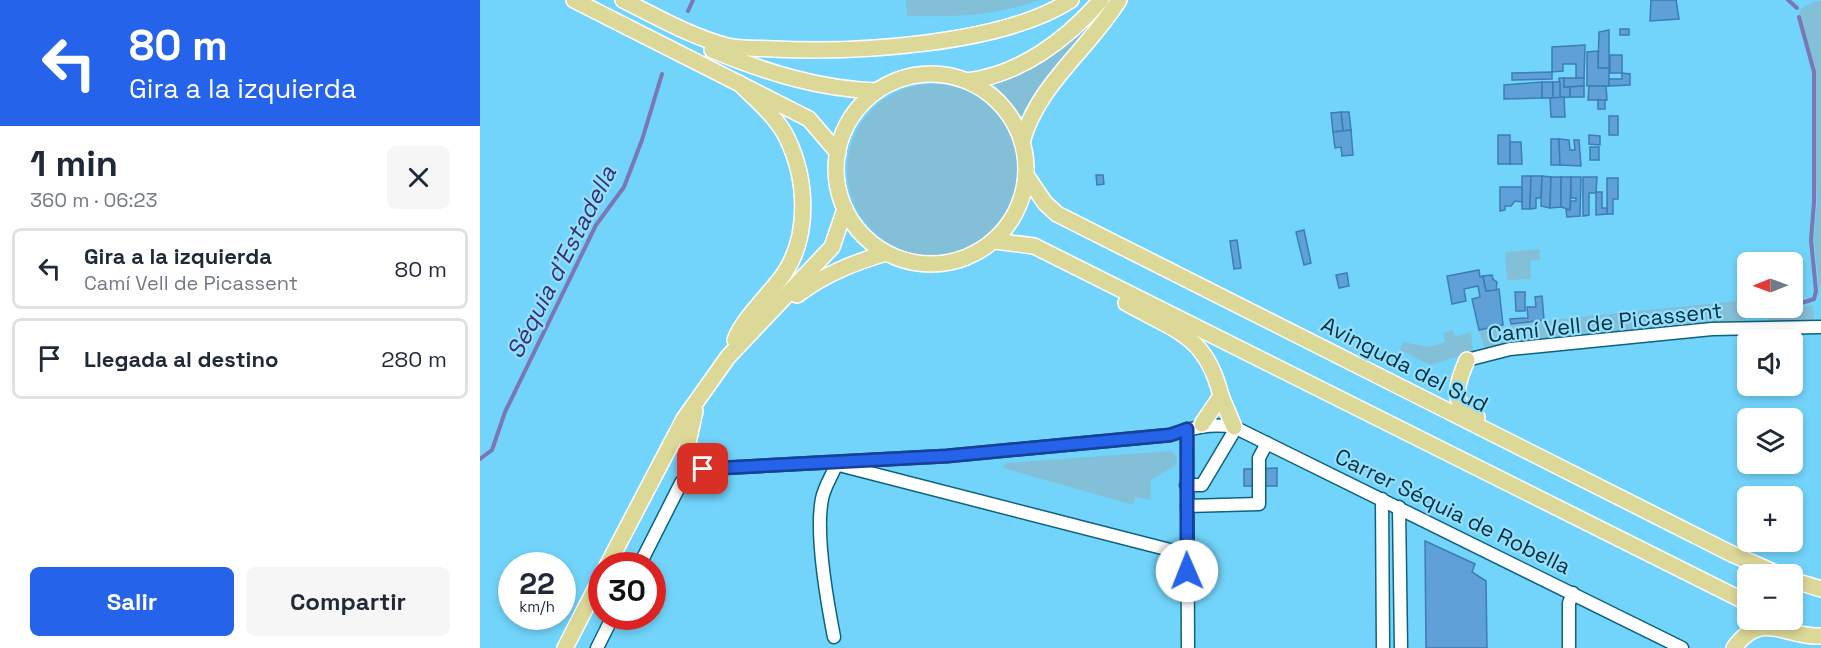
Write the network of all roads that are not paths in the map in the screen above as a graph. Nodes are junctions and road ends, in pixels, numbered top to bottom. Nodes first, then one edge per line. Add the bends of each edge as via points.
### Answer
1 (574, 0) edge
2 (612, 0) edge
3 (623, 0) edge
4 (1071, 0) edge
5 (1101, 0) edge
6 (1119, 0) edge
7 (968, 81) junction
8 (740, 83) junction
9 (877, 91) junction
10 (1022, 142) junction
11 (838, 153) junction
12 (1026, 175) junction
13 (845, 209) junction
14 (995, 240) junction
15 (886, 253) junction
16 (1075, 267) junction
17 (774, 309) junction
18 (1821, 327) edge
19 (728, 357) junction
20 (1467, 360) joint
21 (700, 396) junction
22 (1221, 396) junction
23 (1202, 424) junction
24 (1235, 427) junction
25 (1187, 429) junction
26 (1491, 433) junction
27 (1267, 443) junction
28 (908, 458) junction
29 (831, 463) junction
30 (689, 472) junction
31 (904, 482) junction
32 (1186, 485) junction
33 (1382, 499) junction
34 (1187, 506) junction
35 (1399, 507) junction
36 (1187, 551) junction
37 (614, 552) edge
38 (646, 552) edge
39 (1755, 564) edge
40 (1803, 583) edge
41 (1821, 589) edge
42 (1574, 593) junction
43 (1737, 598) edge
44 (588, 603) edge
45 (1803, 625) edge
46 (606, 630) edge
47 (1821, 630) edge
48 (1821, 636) edge
49 (834, 637) dead end
50 (565, 648) edge
51 (597, 648) edge
52 (1188, 648) edge
53 (1383, 648) edge
54 (1401, 648) edge
55 (1569, 648) edge
56 (1682, 648) edge
57 (1734, 648) edge

1 - 8 main road
2 - 9 main road via 693,42 762,71 847,90
3 - 4 main road via 696,36 730,46 819,51 925,43 1001,29 1030,21
5 - 7 main road via 1071,31 1006,73
6 - 10 main road via 1044,92
7 - 9 main road via 937,74 905,78
7 - 10 main road via 990,94 1008,113
8 - 11 main road via 809,119
8 - 19 main road via 787,138 802,186 801,231 786,271 737,333
9 - 11 main road via 845,129
10 - 12 main road
11 - 13 main road via 837,181
12 - 14 main road via 1022,200
12 - 26 main road, Avinguda del Sud via 1057,214
13 - 15 main road via 862,234
13 - 17 main road via 832,248
14 - 15 main road via 970,256 943,264 914,263
14 - 16 main road via 1034,246
15 - 17 main road via 847,265
16 - 22 main road via 1106,291 1195,342 1209,360
16 - 43 main road
17 - 19 main road
18 - 20 street, Camí Vell de Picassent via 1712,329 1510,349
19 - 21 main road
20 - 26 main road via 1460,377 1459,401
21 - 30 main road via 686,452
21 - 37 main road via 655,471
22 - 23 main road
22 - 24 main road
23 - 24 street, Carrer Séquia de Robella
23 - 25 street
24 - 27 street, Carrer Séquia de Robella
24 - 32 street via 1202,485
25 - 28 street via 1170,435
25 - 32 street
26 - 39 main road, Avinguda del Sud
27 - 33 street, Carrer Séquia de Robella
27 - 34 street via 1259,458 1259,504
28 - 29 street
28 - 31 street
29 - 30 street
29 - 31 street
29 - 49 street via 820,514 826,597
30 - 38 street
31 - 36 street via 1170,550
32 - 34 street
33 - 35 street, Carrer Séquia de Robella
33 - 53 street
34 - 36 street
35 - 42 street, Carrer Séquia de Robella
35 - 54 street
36 - 52 street
40 - 41 main road
42 - 55 street via 1569,603
42 - 56 street, Carrer Séquia de Robella
44 - 50 main road
45 - 47 main road
46 - 51 street
48 - 57 main road via 1762,627 1749,631

